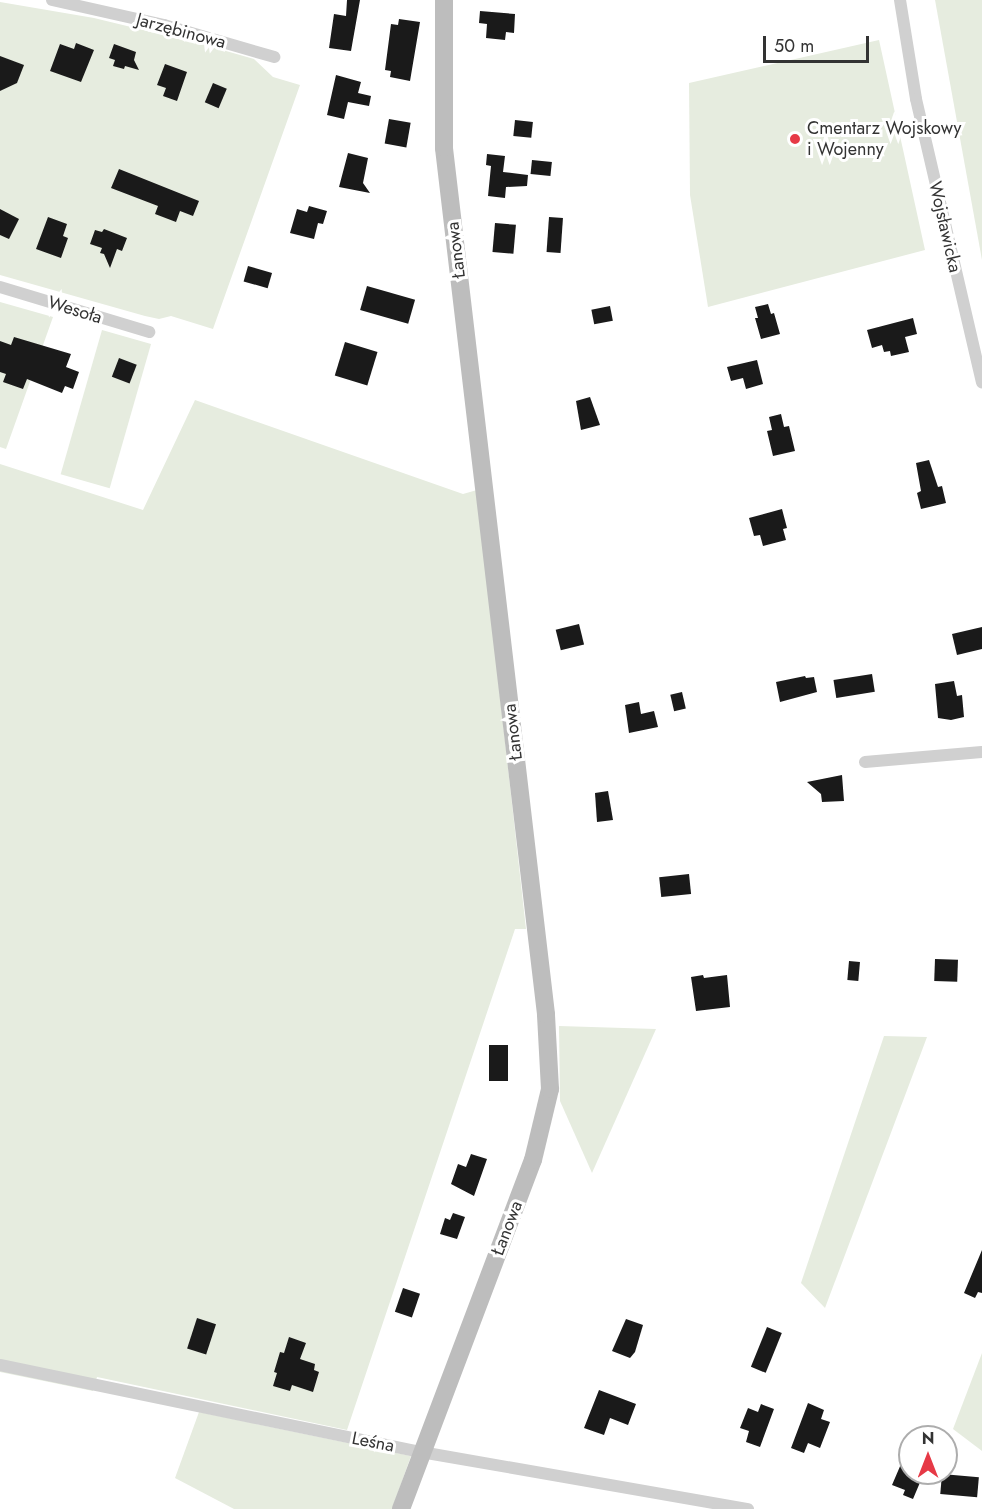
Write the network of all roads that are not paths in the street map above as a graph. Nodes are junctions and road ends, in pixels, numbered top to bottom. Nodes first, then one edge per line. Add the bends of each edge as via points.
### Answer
1 (52, 0) edge
2 (444, 0) edge
3 (900, 0) edge
4 (274, 57) dead end
5 (0, 287) edge
6 (149, 332) dead end
7 (982, 382) edge
8 (982, 752) edge
9 (865, 762) dead end
10 (0, 1365) edge
11 (423, 1448) junction
12 (400, 1509) edge
13 (748, 1509) edge

1 - 4 street, Jarzębinowa via 164,25
2 - 11 street, Łanowa via 444,148 546,1014 550,1089 533,1160
3 - 7 street, Wojsławicka via 916,99
5 - 6 street, Wesoła
8 - 9 street
10 - 11 street, Leśna
11 - 12 street, Łanowa
11 - 13 street, Leśna

